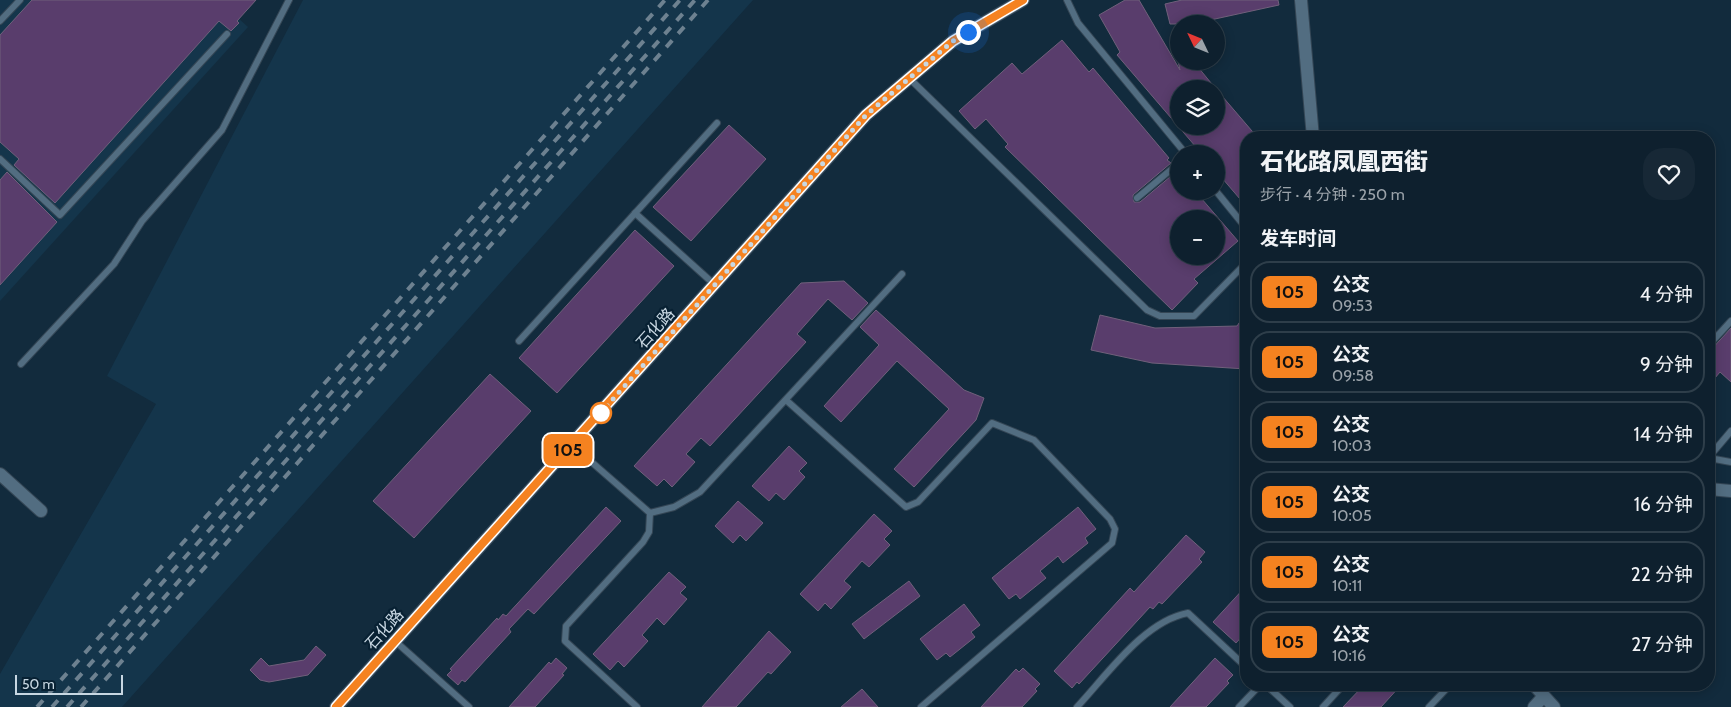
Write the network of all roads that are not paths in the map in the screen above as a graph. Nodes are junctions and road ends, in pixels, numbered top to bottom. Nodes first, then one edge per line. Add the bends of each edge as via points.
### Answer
1 (9, 0) edge
2 (289, 0) edge
3 (1023, 0) edge
4 (1067, 0) edge
5 (1301, 0) edge
6 (17, 3) edge
7 (0, 21) edge
8 (227, 34) dead end
9 (909, 78) junction
10 (717, 124) dead end
11 (1312, 131) edge
12 (1179, 145) edge
13 (0, 159) edge
14 (1170, 170) edge
15 (1137, 198) dead end
16 (1223, 200) edge
17 (635, 213) junction
18 (1240, 221) edge
19 (1240, 269) edge
20 (902, 274) dead end
21 (715, 285) junction
22 (1731, 321) edge
23 (1715, 338) edge
24 (519, 341) dead end
25 (21, 364) dead end
26 (786, 400) junction
27 (1731, 432) edge
28 (572, 445) junction
29 (1715, 451) edge
30 (1715, 459) edge
31 (1731, 462) edge
32 (0, 474) edge
33 (1715, 490) edge
34 (1731, 491) edge
35 (41, 511) dead end
36 (650, 513) junction
37 (395, 641) junction
38 (1240, 661) edge
39 (1254, 691) edge
40 (1273, 691) edge
41 (1338, 691) edge
42 (1444, 691) edge
43 (1538, 691) edge
44 (1543, 697) junction
45 (336, 707) edge
46 (469, 707) edge
47 (637, 707) edge
48 (921, 707) edge
49 (1077, 707) edge
50 (1239, 707) edge
51 (1290, 707) edge
52 (1323, 707) edge
53 (1429, 707) edge
54 (1534, 707) edge
55 (1554, 707) edge

1 - 6 lane
2 - 25 lane via 222,130 142,220 114,264
3 - 9 street, 石化路 via 953,41
4 - 12 lane via 1078,23
5 - 11 street
6 - 7 lane
8 - 13 lane via 60,215
9 - 19 lane via 1148,310 1160,316 1194,316
9 - 21 street, 石化路 via 866,115
10 - 17 lane
14 - 15 lane
16 - 18 lane
17 - 21 lane
17 - 24 lane
20 - 26 lane
21 - 28 street, 石化路
22 - 23 lane
26 - 36 lane via 700,492 674,507
26 - 48 lane via 906,507 918,502 992,423 1034,440 1110,519 1115,529 1112,543
27 - 29 lane
28 - 36 lane
28 - 37 street, 石化路
30 - 31 lane
32 - 35 street
33 - 34 street
36 - 47 lane via 648,532 643,542 566,626 565,641
37 - 45 street, 石化路
37 - 46 lane
38 - 49 lane via 1188,612 1172,616 1149,630
39 - 50 lane
40 - 51 lane
41 - 52 lane
42 - 53 lane
43 - 44 street
44 - 54 street
44 - 55 street

